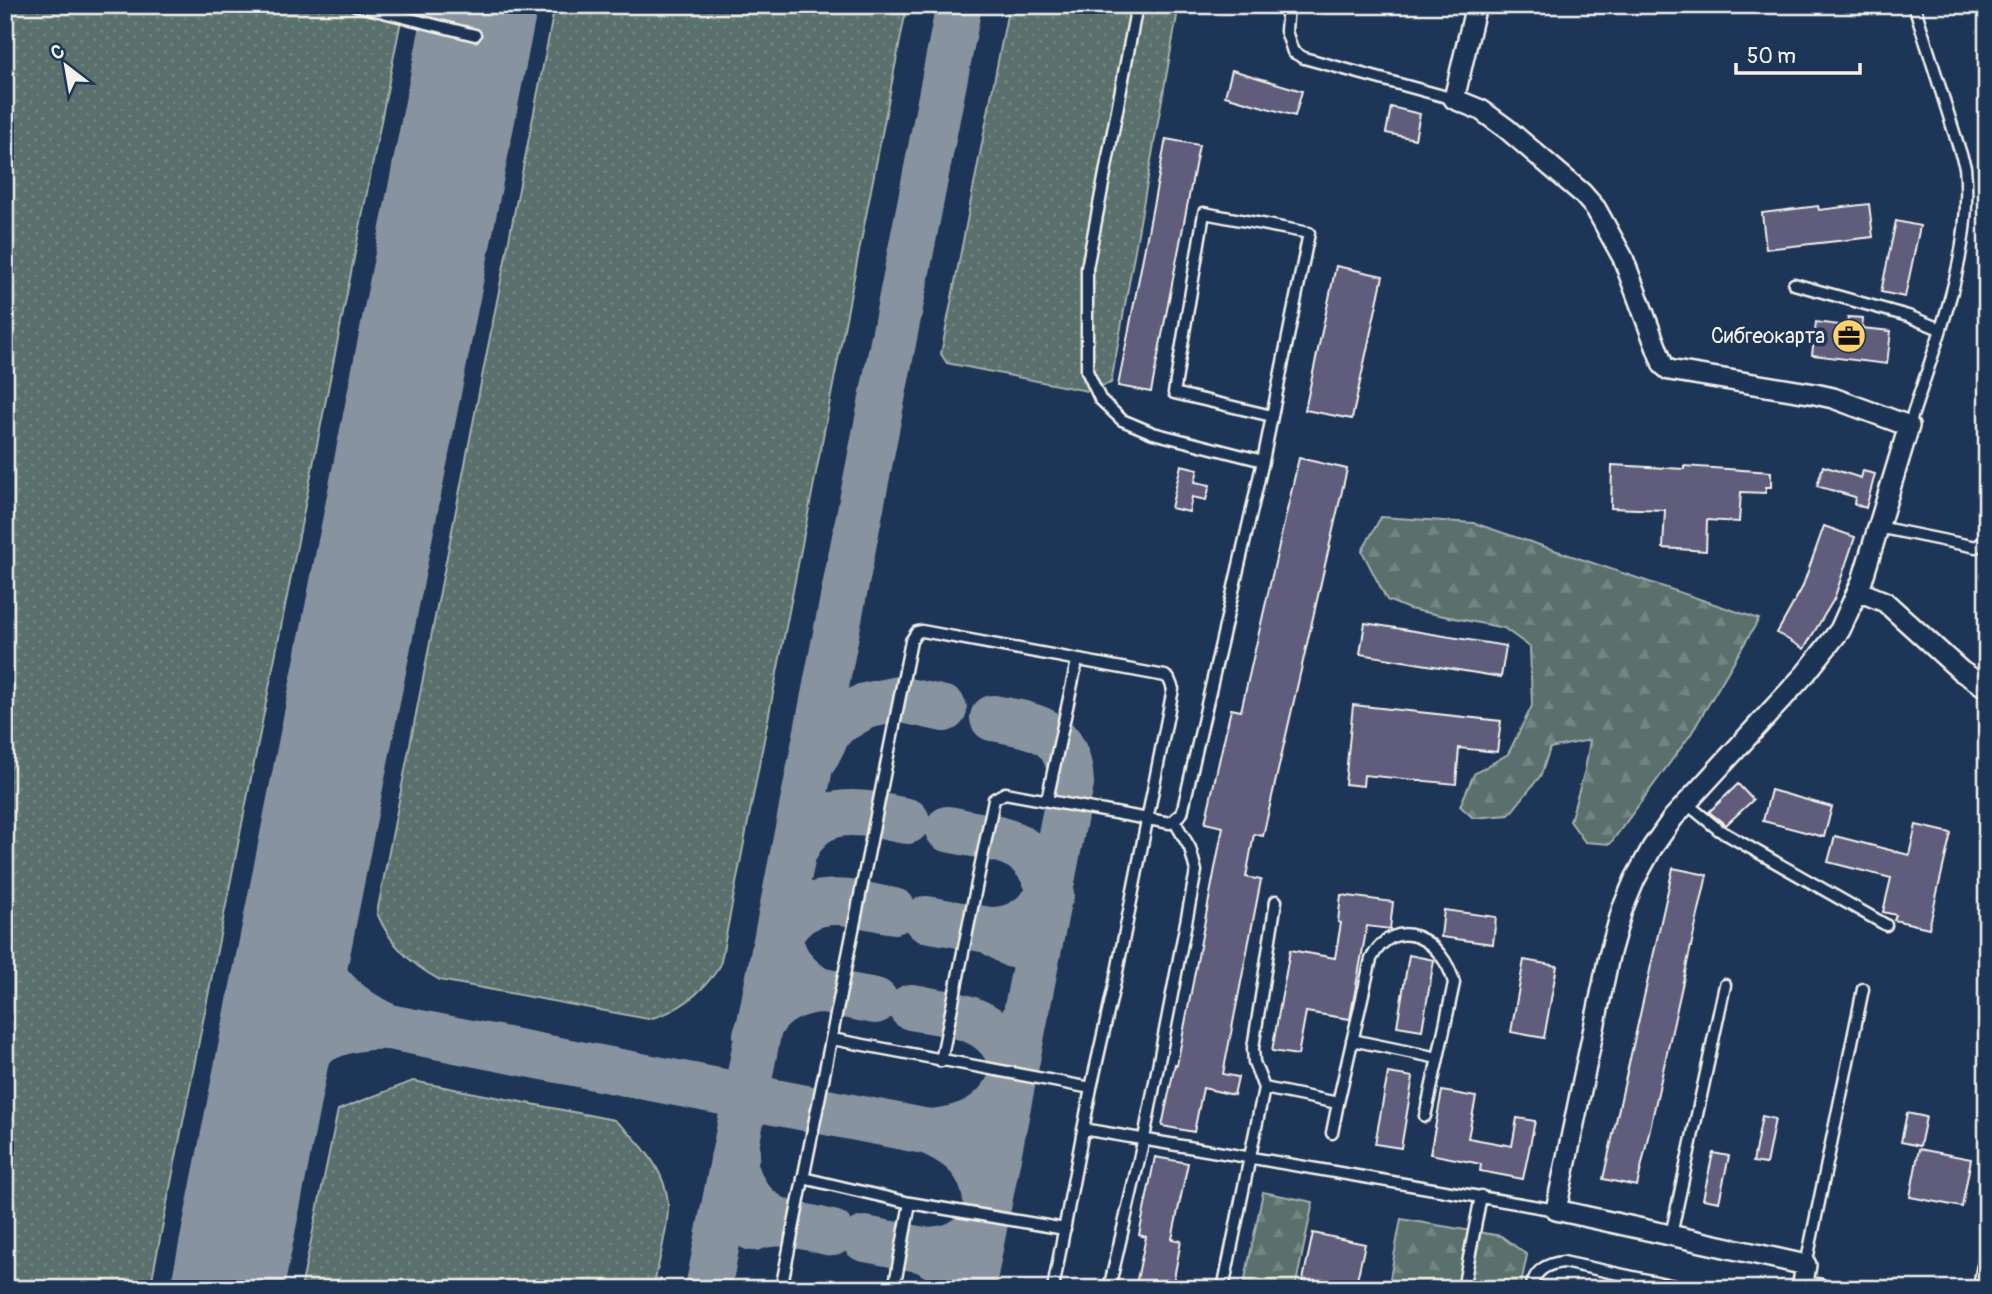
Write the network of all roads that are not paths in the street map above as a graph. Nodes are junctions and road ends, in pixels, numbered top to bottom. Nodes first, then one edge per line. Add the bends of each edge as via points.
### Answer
1 (355, 5) edge
2 (1138, 5) edge
3 (1288, 5) edge
4 (1476, 5) edge
5 (1914, 5) edge
6 (475, 35) dead end
7 (1454, 99) junction
8 (1794, 284) dead end
9 (1940, 329) junction
10 (1272, 416) junction
11 (1909, 426) junction
12 (1263, 461) junction
13 (1878, 527) junction
14 (1987, 539) edge
15 (1976, 547) junction
16 (1987, 552) edge
17 (1858, 591) junction
18 (1077, 661) junction
19 (1987, 688) edge
20 (1047, 800) junction
21 (1686, 803) junction
22 (1147, 820) junction
23 (1175, 821) junction
24 (1276, 901) dead end
25 (1886, 925) dead end
26 (1725, 985) dead end
27 (1863, 989) dead end
28 (832, 1039) junction
29 (1352, 1040) junction
30 (1438, 1058) junction
31 (941, 1061) junction
32 (1091, 1088) junction
33 (1264, 1088) junction
34 (1338, 1104) junction
35 (1425, 1116) dead end
36 (1083, 1129) junction
37 (1332, 1133) dead end
38 (1144, 1139) junction
39 (1249, 1156) junction
40 (803, 1178) junction
41 (1481, 1196) junction
42 (910, 1203) junction
43 (1556, 1210) junction
44 (1065, 1229) junction
45 (1671, 1235) junction
46 (1806, 1265) junction
47 (1987, 1268) edge
48 (1808, 1288) edge
49 (781, 1289) edge
50 (894, 1289) edge
51 (1053, 1289) edge
52 (1109, 1289) edge
53 (1223, 1289) edge
54 (1463, 1289) edge
55 (1531, 1289) edge
56 (1689, 1289) edge
57 (1983, 1289) edge

1 - 6 lane
2 - 12 lane via 1087,268 1087,370 1100,399 1122,420 1153,433
3 - 7 lane via 1286,31 1293,52
4 - 7 street
5 - 9 lane via 1965,167 1967,190 1956,269
7 - 11 street via 1481,110 1507,129 1596,209 1623,258 1659,357 1669,370 1824,396
8 - 9 lane
9 - 11 lane
10 - 10 lane via 1309,233 1204,213 1174,393
10 - 12 lane
11 - 13 street
12 - 23 lane via 1182,813
13 - 15 lane
13 - 17 street
14 - 15 lane
15 - 16 lane
17 - 19 street via 1885,602 1961,671
17 - 21 street via 1840,630 1818,659
18 - 20 lane
18 - 22 lane via 1165,676 1172,683
18 - 28 lane via 922,631 913,636
20 - 22 lane
20 - 31 lane via 1005,793 992,804
21 - 25 lane via 1718,830
21 - 43 street via 1652,848 1622,910
22 - 23 lane
22 - 32 lane
23 - 38 lane via 1196,871
24 - 33 lane via 1253,1048
26 - 45 lane
27 - 46 lane
28 - 31 lane
28 - 40 lane
29 - 30 lane
29 - 30 lane via 1377,946 1406,934 1423,937 1442,955 1454,983
29 - 34 lane
30 - 35 lane
31 - 32 lane
32 - 36 lane
33 - 34 lane
33 - 39 lane
34 - 37 lane
36 - 38 lane
36 - 44 lane
38 - 39 lane
38 - 52 lane
39 - 41 lane
39 - 53 lane
40 - 42 lane
40 - 49 lane
41 - 43 lane
41 - 54 lane
42 - 44 lane
42 - 50 lane
43 - 45 street
44 - 51 lane
45 - 46 street
46 - 48 street
47 - 57 street
55 - 56 lane via 1540,1270 1563,1262

